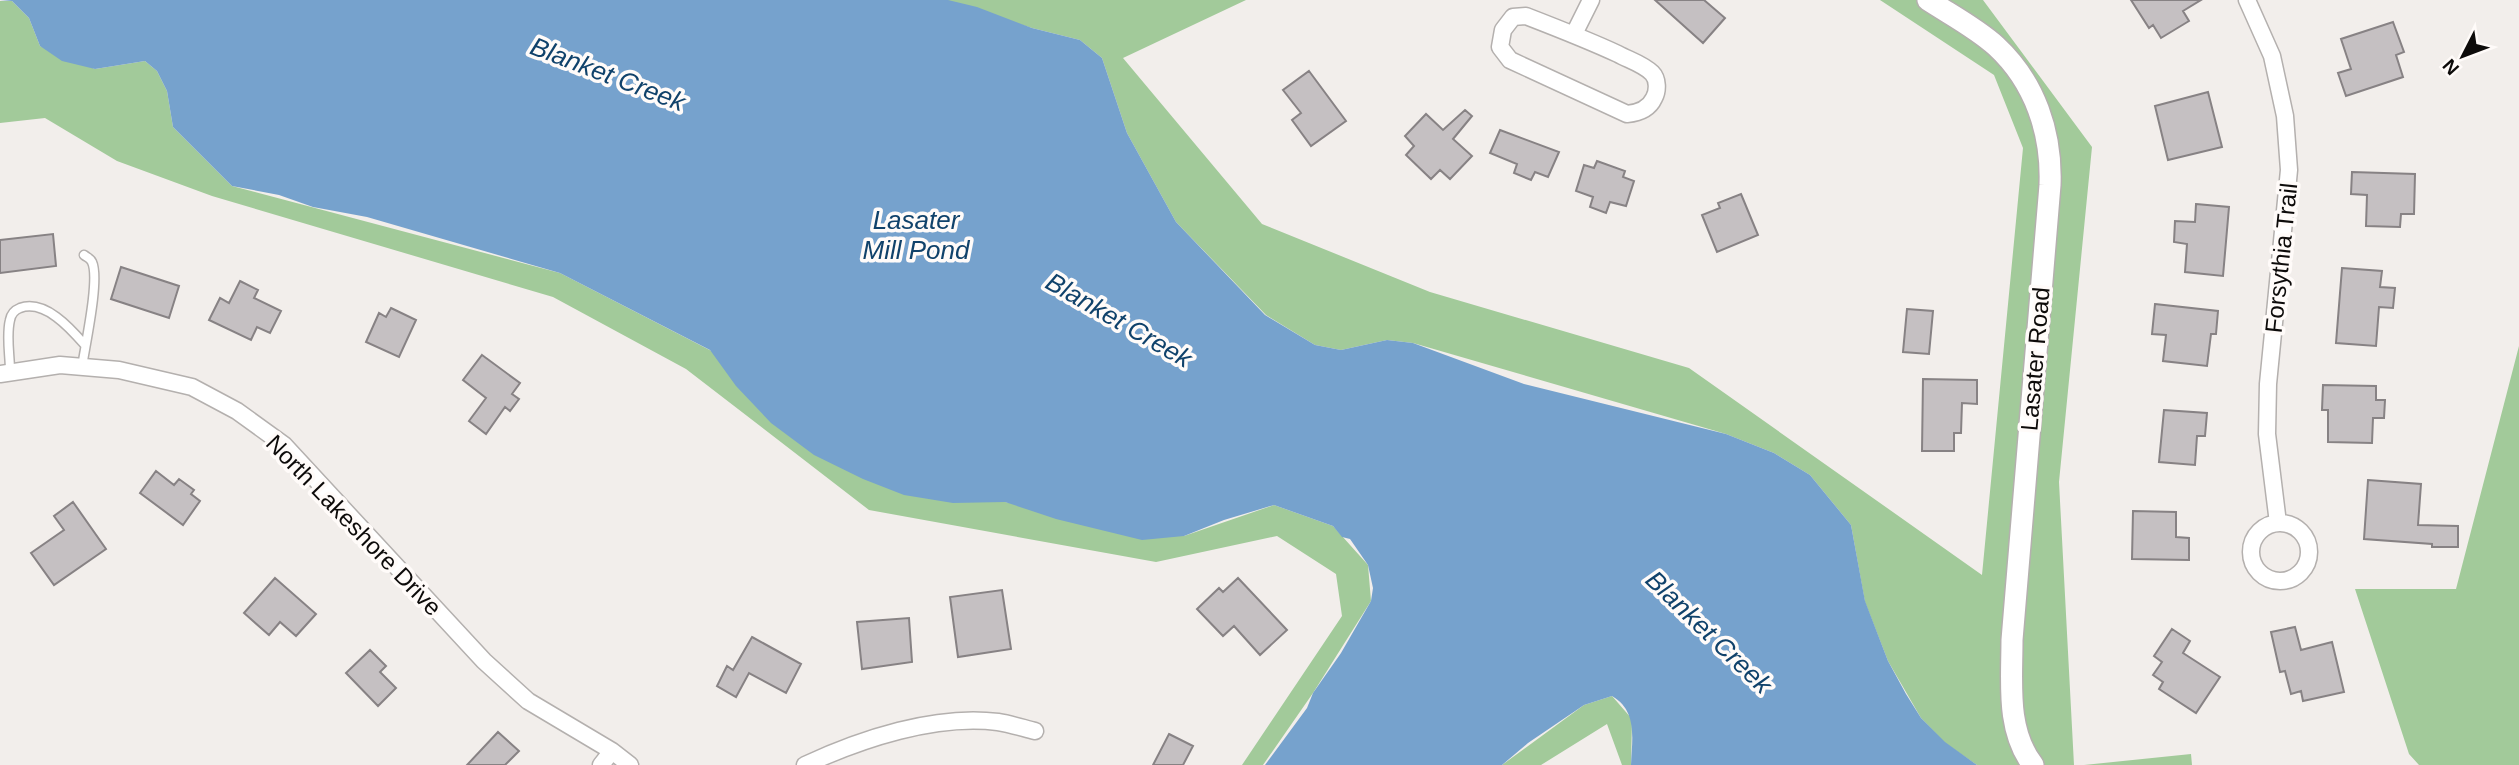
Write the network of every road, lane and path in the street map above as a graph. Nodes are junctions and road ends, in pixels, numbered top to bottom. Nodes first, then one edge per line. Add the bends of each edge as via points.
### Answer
1 (1591, 0) edge
2 (1928, 0) edge
3 (2247, 0) edge
4 (1574, 34) junction
5 (84, 255) dead end
6 (85, 345) junction
7 (82, 367) junction
8 (5, 372) edge
9 (2278, 523) dead end
10 (1035, 731) dead end
11 (612, 751) junction
12 (601, 765) edge
13 (630, 765) edge
14 (806, 765) edge
15 (2033, 765) edge

1 - 4 street
2 - 15 street, Lasater Road via 1995,45 2012,63 2032,94 2048,142 2050,185 2012,640 2015,732
3 - 9 street, Forsythia Trail via 2272,56 2285,116 2289,170 2268,384 2267,435
4 - 4 street via 1526,16 1513,17 1503,30 1500,47 1510,60 1627,114 1647,107 1655,97 1654,75
5 - 6 lane via 93,265 94,285
6 - 7 lane
6 - 8 lane via 48,312 22,307 10,320
7 - 8 street, North Lakeshore Drive
7 - 11 street, North Lakeshore Drive via 119,370 192,387 237,411 284,445 484,662 528,701
10 - 14 street via 987,722 926,726 877,736
11 - 12 street
11 - 13 street, North Lakeshore Drive

